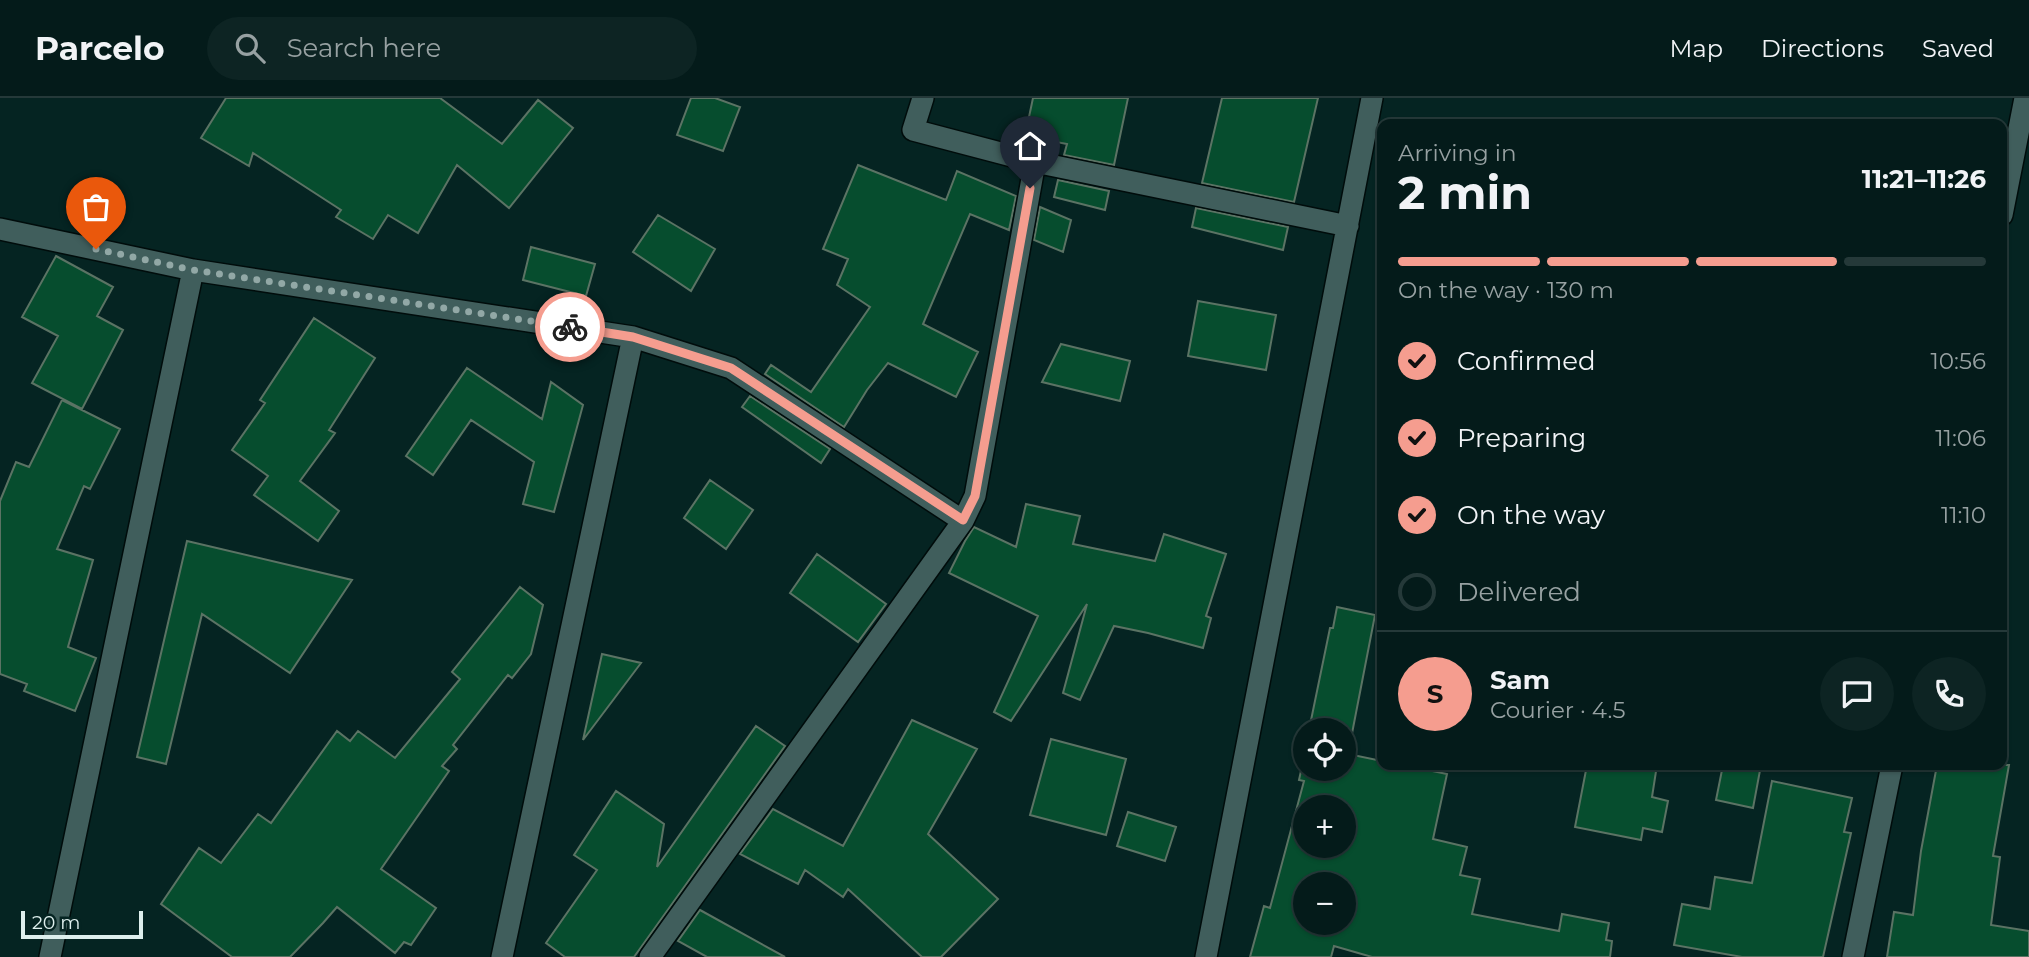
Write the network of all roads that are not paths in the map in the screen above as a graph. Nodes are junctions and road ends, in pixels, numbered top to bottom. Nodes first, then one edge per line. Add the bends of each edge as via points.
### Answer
1 (923, 98) edge
2 (1372, 98) edge
3 (2025, 98) edge
4 (1035, 162) junction
5 (2007, 190) edge
6 (1348, 226) junction
7 (0, 229) edge
8 (193, 270) junction
9 (633, 337) junction
10 (963, 520) junction
11 (1891, 770) edge
12 (50, 957) edge
13 (502, 957) edge
14 (650, 957) edge
15 (1206, 957) edge
16 (1853, 957) edge

1 - 4 street via 913,130
2 - 6 street
3 - 5 street
4 - 6 street
4 - 10 street via 975,496
6 - 15 street
7 - 8 street
8 - 9 street
8 - 12 street
9 - 10 street via 731,368
9 - 13 street
10 - 14 street
11 - 16 street

